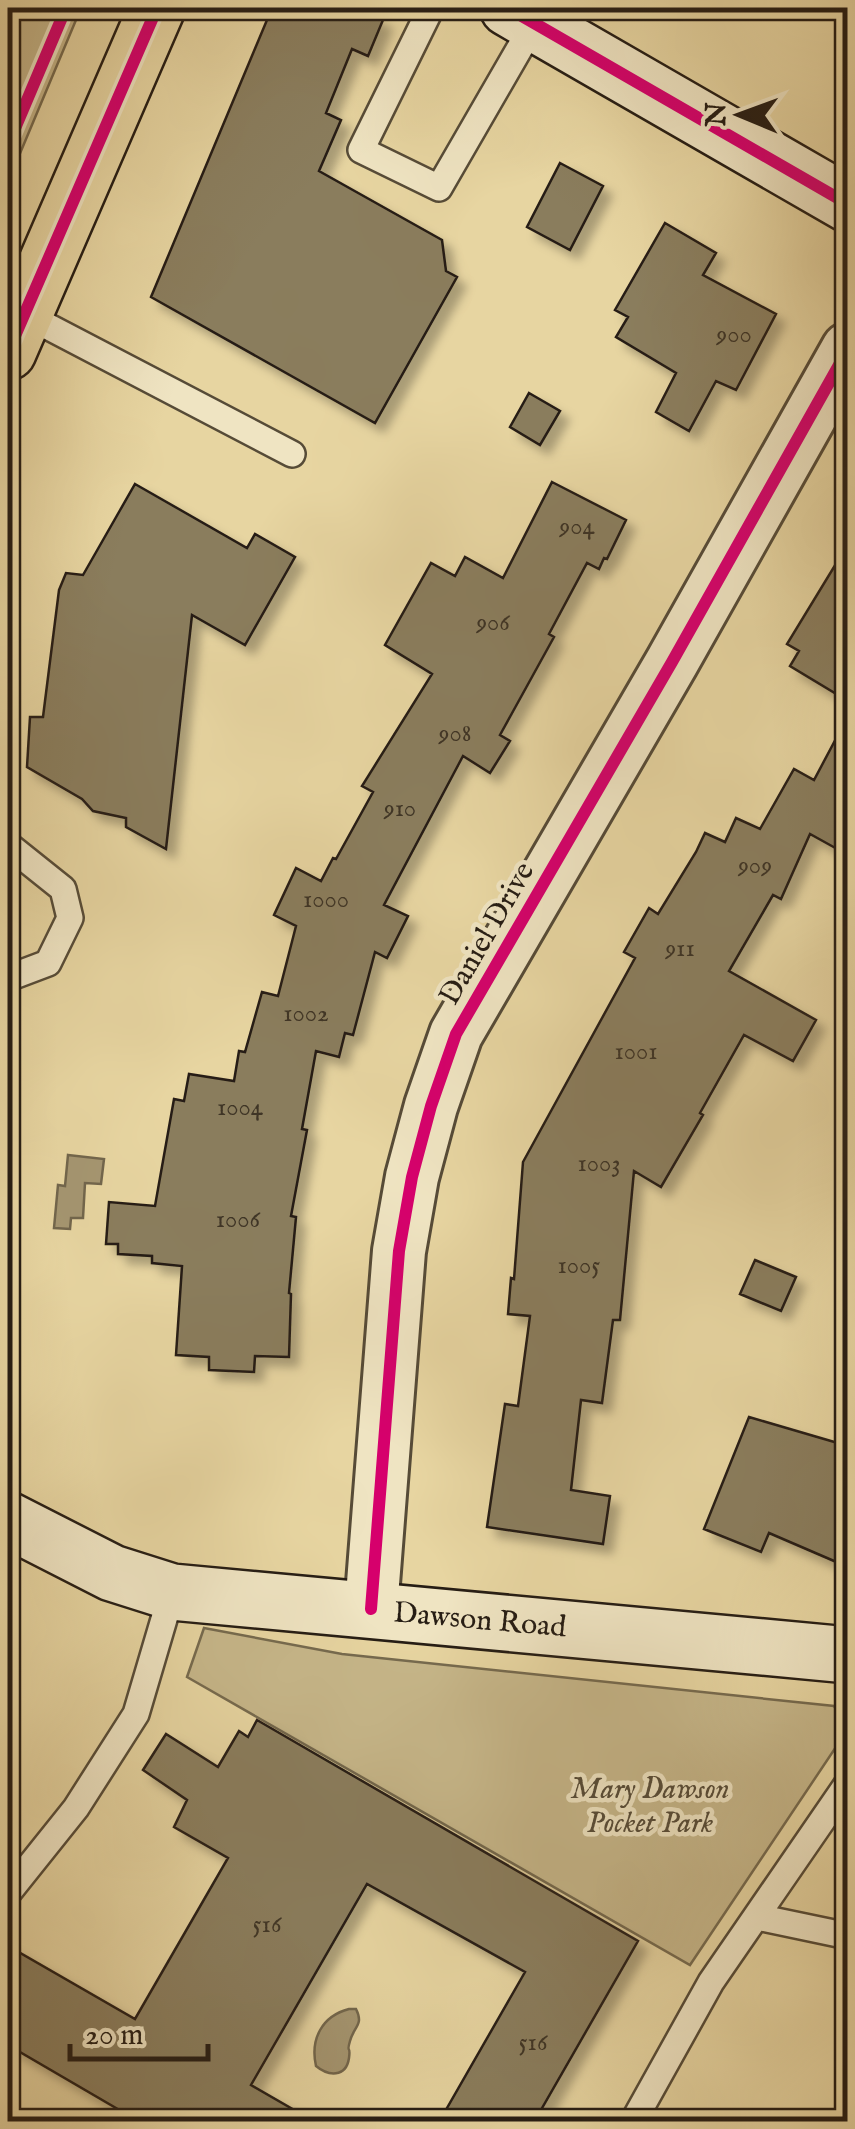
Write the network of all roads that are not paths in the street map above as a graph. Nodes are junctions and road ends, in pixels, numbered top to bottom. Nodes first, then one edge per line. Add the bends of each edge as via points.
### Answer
1 (157, 8) edge
2 (431, 8) edge
3 (532, 12) edge
4 (848, 204) edge
5 (16, 333) edge
6 (848, 349) edge
7 (292, 454) dead end
8 (8, 846) edge
9 (8, 975) edge
10 (8, 1520) edge
11 (172, 1592) junction
12 (372, 1609) junction
13 (848, 1654) edge
14 (848, 1783) edge
15 (8, 1893) edge
16 (757, 1917) junction
17 (848, 1936) edge
18 (633, 2122) edge

1 - 5 main road
2 - 3 lane via 361,150 439,188
3 - 4 street
5 - 7 lane
6 - 12 street, Daniel Drive via 456,1034 431,1106 399,1251
8 - 9 lane via 63,889 70,918 48,963
10 - 11 street, Dawson Road via 112,1573
11 - 12 street, Dawson Road
11 - 15 lane via 136,1714 76,1808
12 - 13 street, Dawson Road
14 - 16 lane
16 - 17 lane
16 - 18 lane via 711,1982

